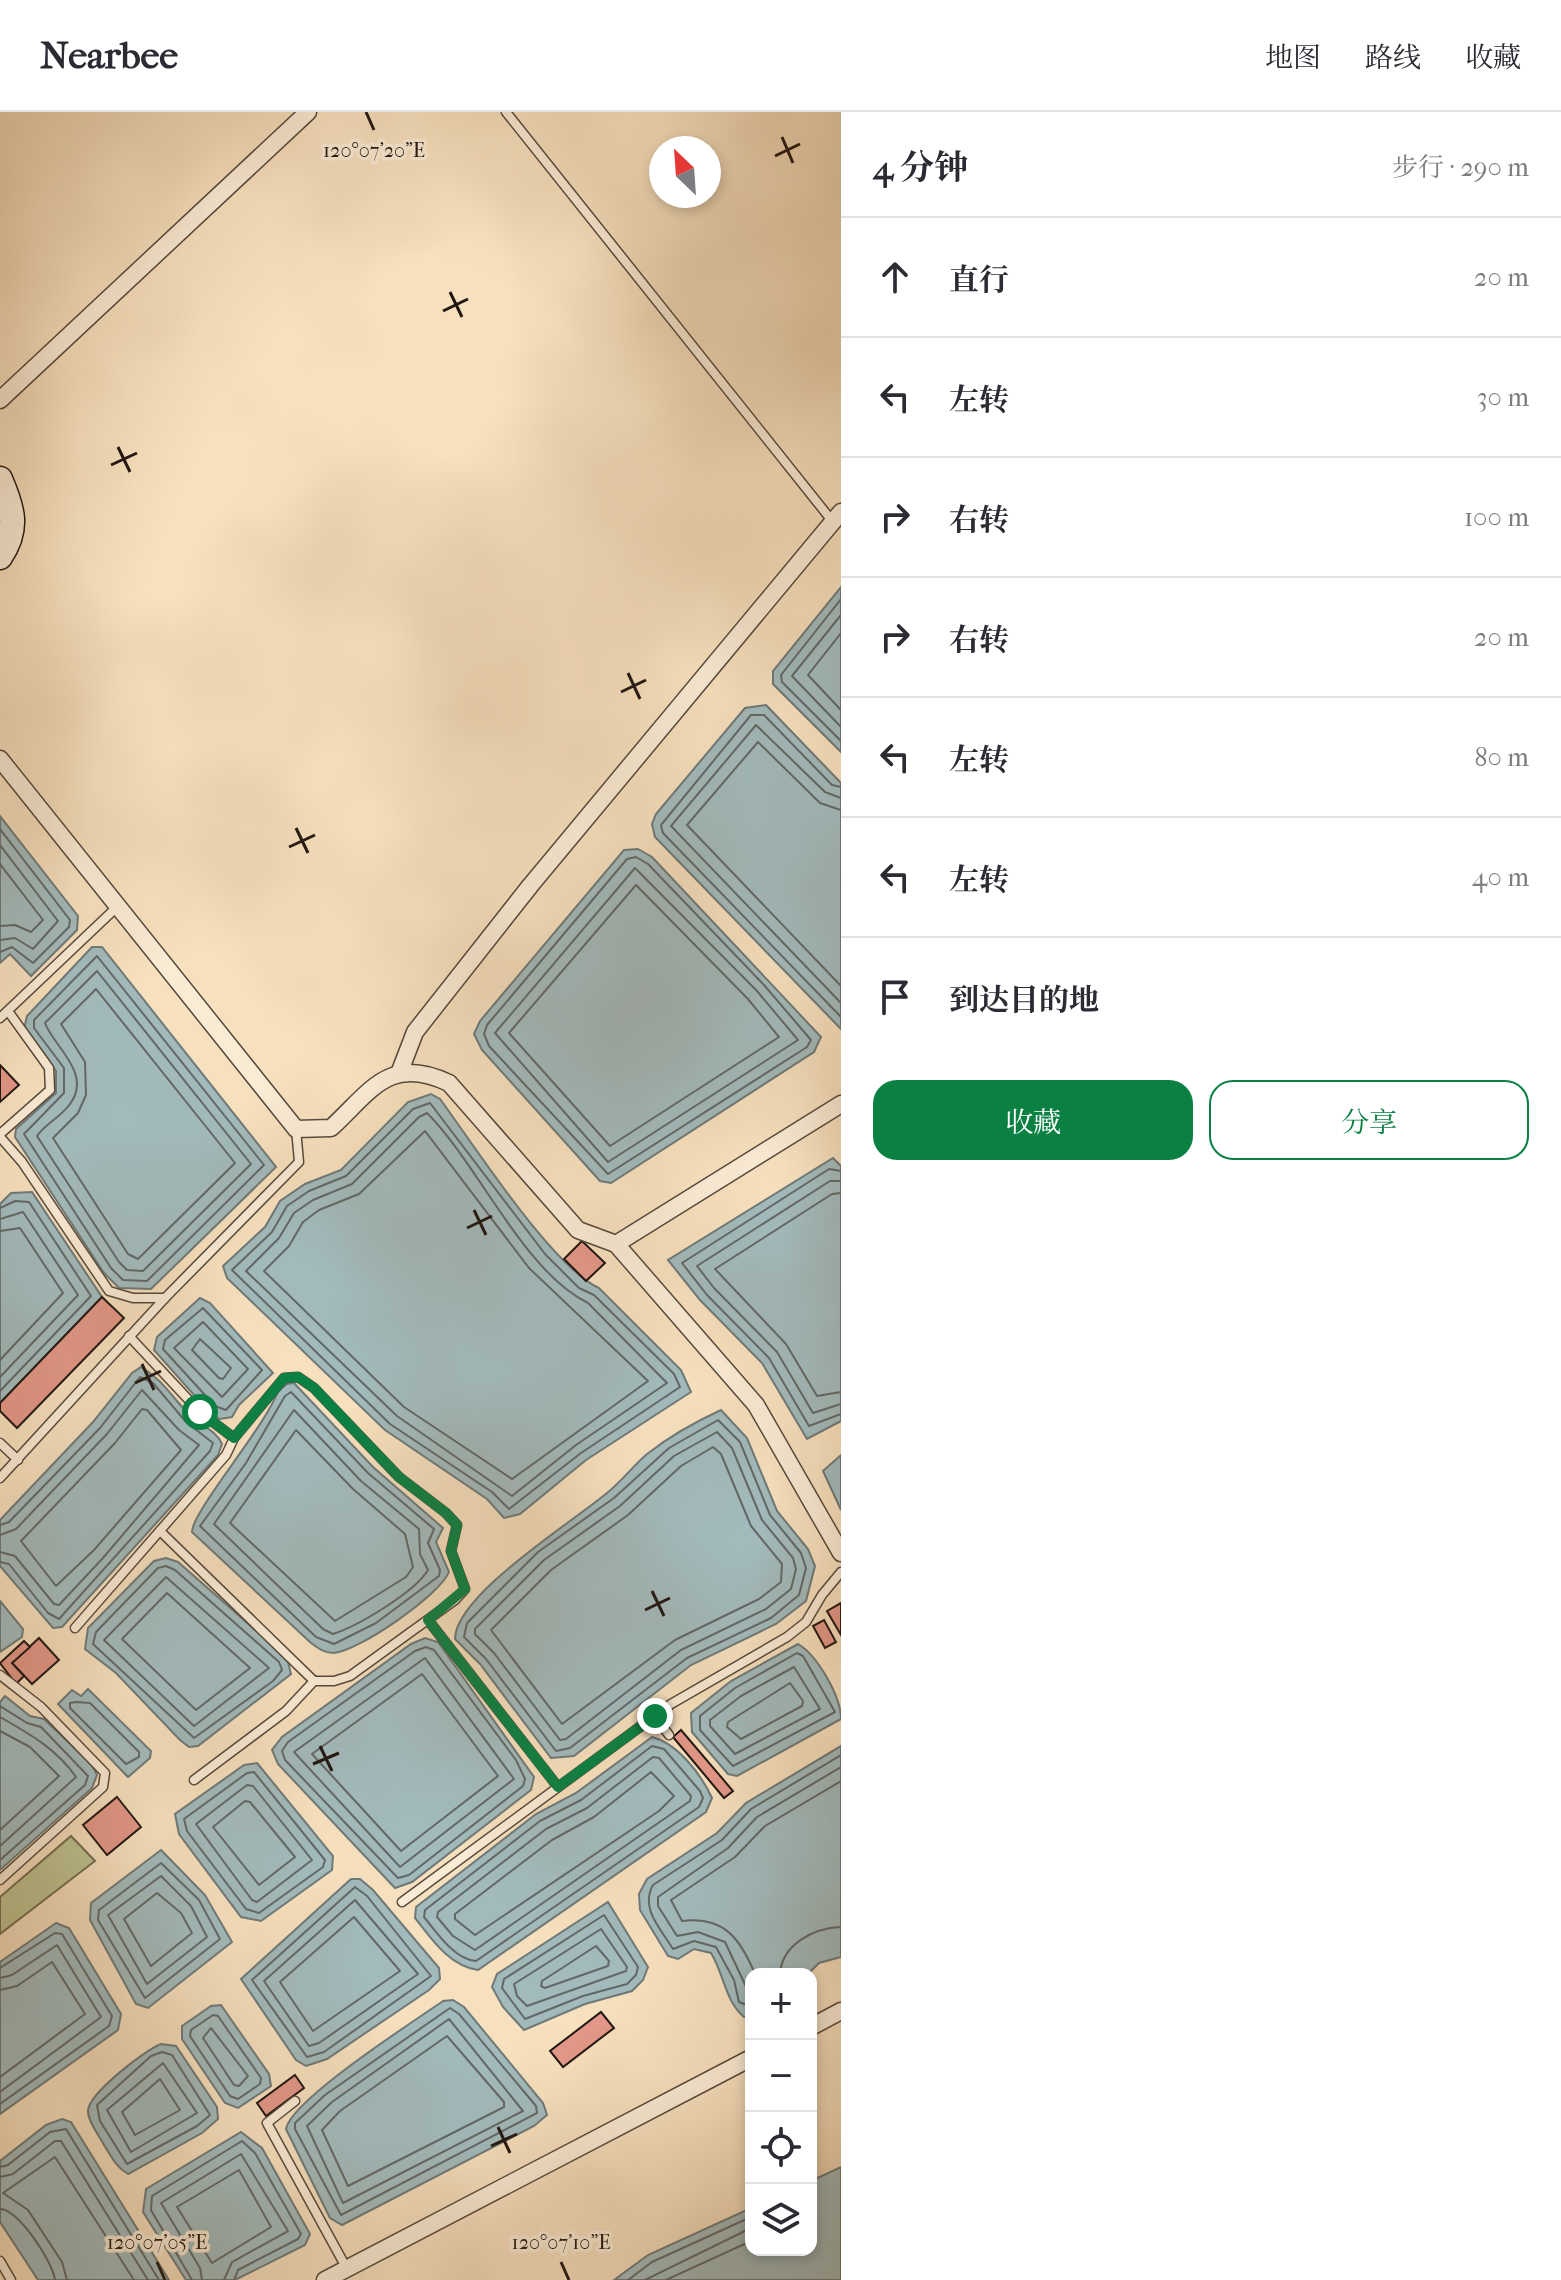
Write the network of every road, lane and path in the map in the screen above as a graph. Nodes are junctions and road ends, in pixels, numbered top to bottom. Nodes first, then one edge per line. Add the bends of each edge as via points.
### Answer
1 (308, 112) edge
2 (506, 112) edge
3 (0, 400) edge
4 (0, 479) edge
5 (837, 517) edge
6 (0, 557) edge
7 (0, 759) edge
8 (118, 905) junction
9 (8, 1011) junction
10 (0, 1018) edge
11 (400, 1071) junction
12 (841, 1104) edge
13 (296, 1129) junction
14 (0, 1136) edge
15 (616, 1244) junction
16 (165, 1298) junction
17 (129, 1336) junction
18 (234, 1438) junction
19 (0, 1443) edge
20 (18, 1460) junction
21 (0, 1478) edge
22 (160, 1531) junction
23 (841, 1553) edge
24 (841, 1572) edge
25 (428, 1620) junction
26 (75, 1628) dead end
27 (0, 1675) edge
28 (314, 1681) junction
29 (655, 1716) junction
30 (669, 1735) dead end
31 (194, 1780) dead end
32 (558, 1787) junction
33 (0, 1880) edge
34 (402, 1902) dead end
35 (841, 2011) edge
36 (817, 2024) edge
37 (745, 2061) edge
38 (295, 2101) dead end
39 (0, 2261) edge
40 (347, 2269) junction
41 (11, 2280) edge
42 (325, 2280) edge

1 - 3 street
2 - 5 lane
4 - 6 street via 13,519 11,540
5 - 11 street via 530,886 415,1032
7 - 8 street
8 - 9 lane
8 - 13 street
9 - 10 lane
9 - 14 lane via 49,1068 50,1090
11 - 13 street via 331,1128
11 - 15 street via 425,1072 449,1083 578,1230
12 - 15 street
13 - 16 lane via 299,1162
14 - 16 lane via 109,1291
15 - 23 street via 756,1405
16 - 17 lane
17 - 18 lane via 200,1412
17 - 20 lane
18 - 22 lane via 226,1455
18 - 25 lane via 284,1378 298,1377 314,1388 399,1477 457,1525 451,1551 465,1589
19 - 20 lane
20 - 21 lane
22 - 26 lane
22 - 28 lane
24 - 29 lane via 806,1622 787,1637
25 - 28 lane via 350,1676
25 - 32 lane
27 - 33 lane via 41,1707 105,1773 103,1787
28 - 31 lane via 286,1711
29 - 30 lane
29 - 32 lane
32 - 34 lane
35 - 36 street
37 - 40 street
38 - 40 lane via 267,2123
39 - 41 lane
40 - 42 street

